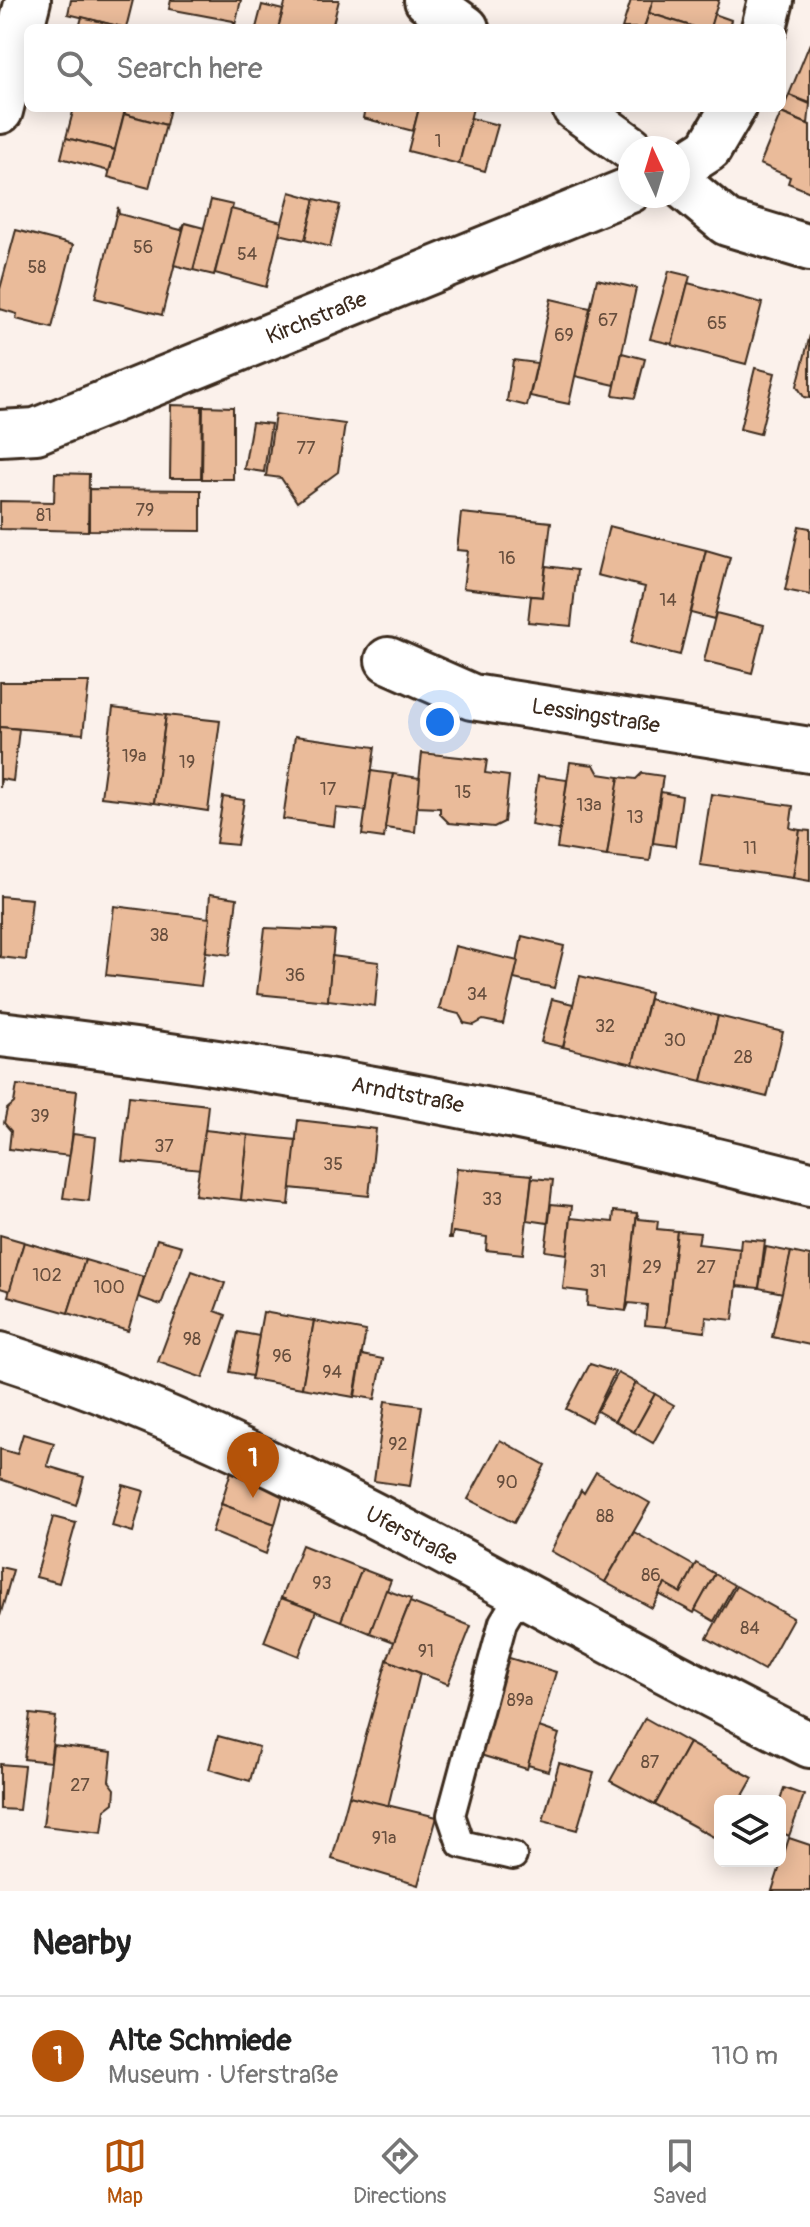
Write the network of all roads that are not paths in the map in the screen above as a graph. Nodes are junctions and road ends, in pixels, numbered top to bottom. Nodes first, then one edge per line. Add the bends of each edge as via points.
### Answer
1 (28, 0) edge
2 (427, 0) edge
3 (771, 0) edge
4 (460, 24) edge
5 (765, 24) edge
6 (0, 111) edge
7 (581, 112) edge
8 (731, 112) edge
9 (618, 139) edge
10 (690, 161) edge
11 (690, 192) edge
12 (618, 195) edge
13 (810, 248) edge
14 (0, 433) edge
15 (388, 660) dead end
16 (810, 750) edge
17 (0, 1034) edge
18 (810, 1184) edge
19 (0, 1355) edge
20 (520, 1594) junction
21 (810, 1745) edge
22 (513, 1856) dead end

1 - 6 street
2 - 4 street
3 - 5 street
7 - 9 street
8 - 10 street via 709,149
11 - 13 street via 727,223
12 - 14 street, Kirchstraße via 36,431
15 - 16 street, Lessingstraße via 472,697
17 - 18 street, Arndtstraße via 135,1049 410,1093
19 - 20 street, Uferstraße via 162,1413 258,1455
20 - 21 street, Uferstraße
20 - 22 lane via 503,1622 451,1815 461,1844

